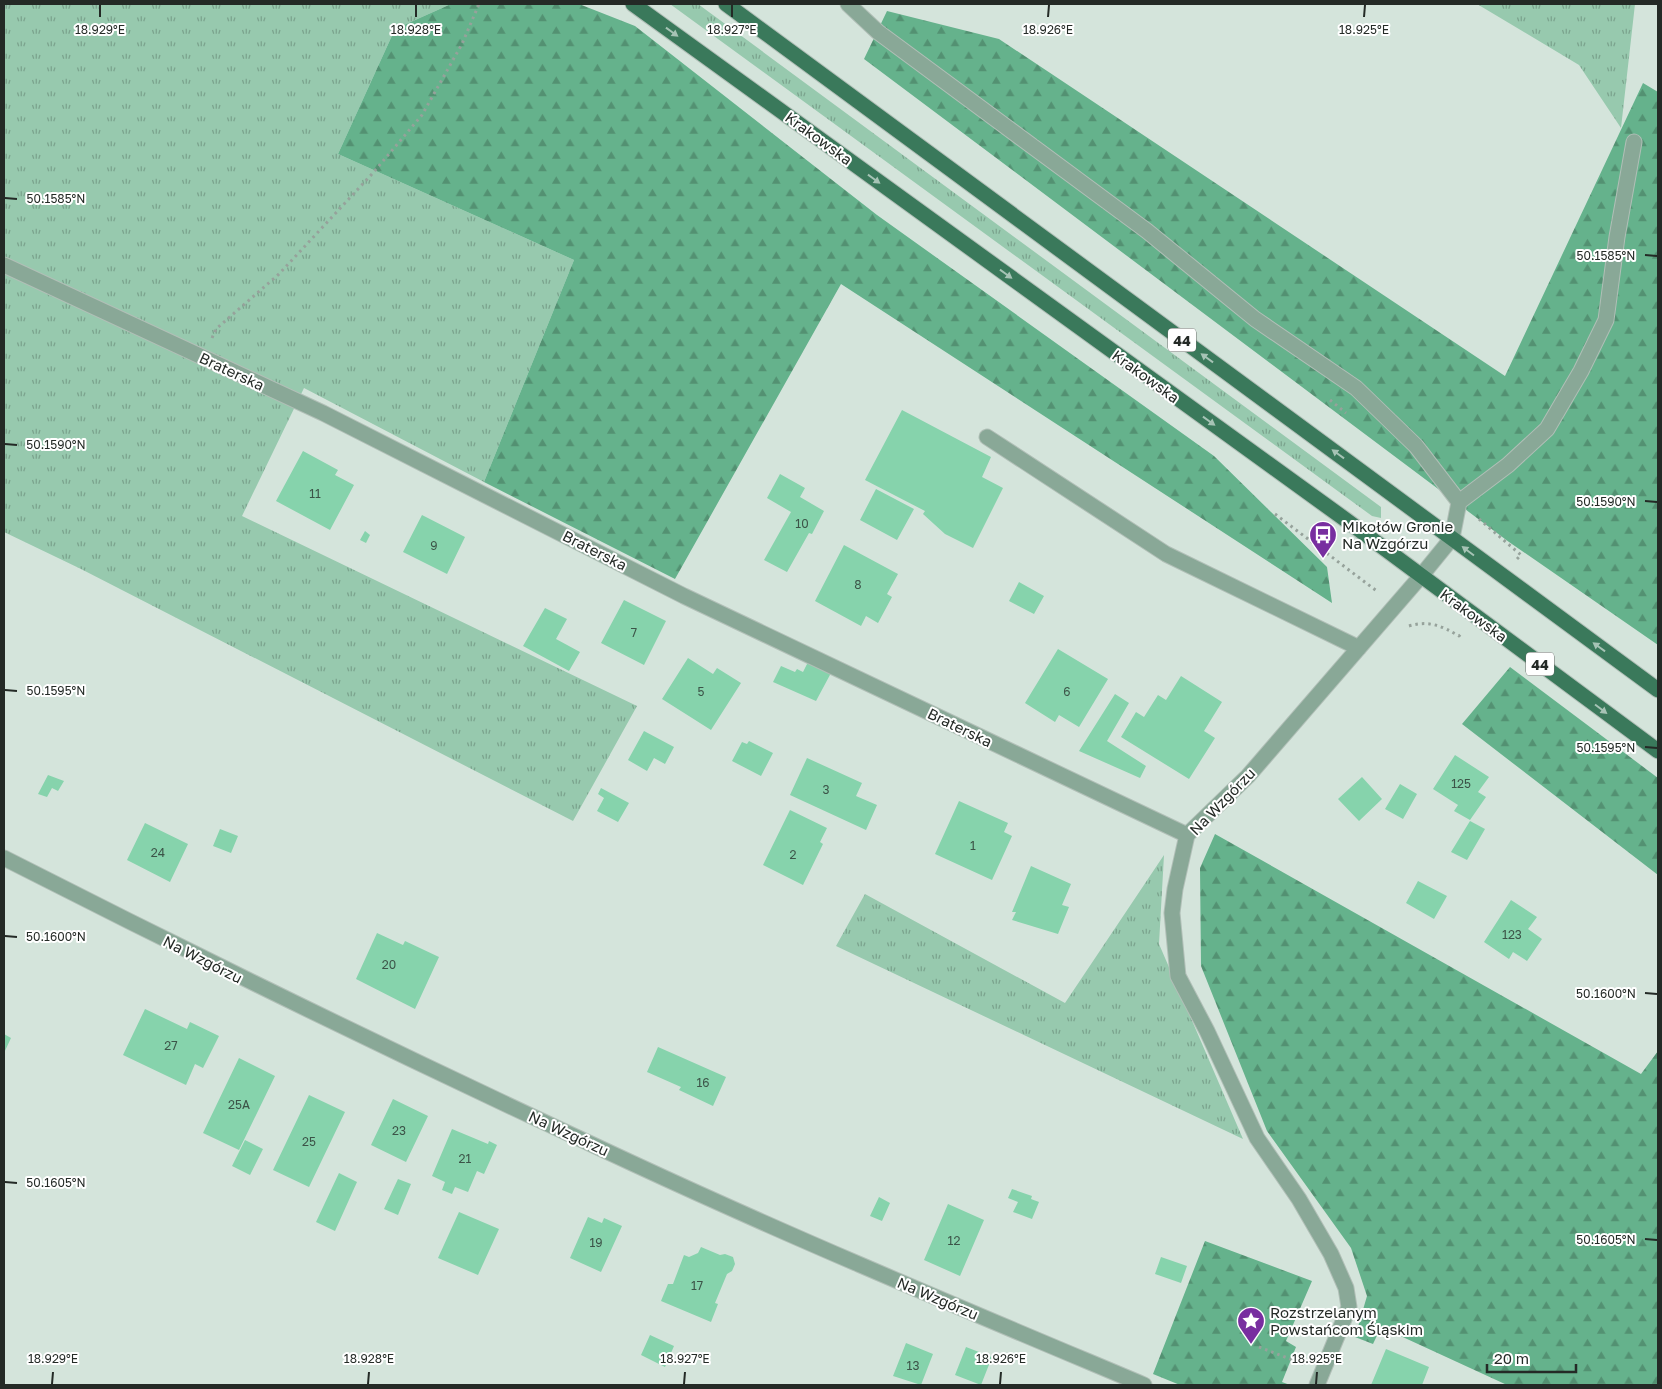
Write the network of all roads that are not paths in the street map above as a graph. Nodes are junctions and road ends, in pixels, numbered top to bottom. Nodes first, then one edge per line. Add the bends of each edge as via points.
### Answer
1 (633, 4) edge
2 (726, 4) edge
3 (848, 4) edge
4 (1634, 142) dead end
5 (4, 265) edge
6 (987, 437) dead end
7 (1459, 502) junction
8 (1452, 538) junction
9 (1422, 576) junction
10 (1359, 648) junction
11 (1658, 690) edge
12 (1658, 751) edge
13 (1187, 835) junction
14 (4, 858) edge
15 (1144, 1385) edge
16 (1316, 1385) edge

1 -> 9 main road, Krakowska / 44
8 -> 2 main road, 44
3 - 7 street via 878,32 1147,231 1255,318 1356,388 1416,446
4 - 7 street via 1606,320 1547,429 1508,465
5 - 13 street, Braterska via 424,463 684,596
6 - 10 street via 1166,554
7 - 8 street
8 - 9 street, Na Wzgórzu
11 -> 8 main road, 44
9 - 10 street, Na Wzgórzu
9 -> 12 main road, Krakowska / 44
10 - 13 street, Na Wzgórzu via 1248,776
13 - 16 street, Na Wzgórzu via 1172,913 1178,976 1208,1031 1257,1138 1317,1230 1346,1288 1348,1307
14 - 15 street, Na Wzgórzu via 231,974 636,1165 907,1286

